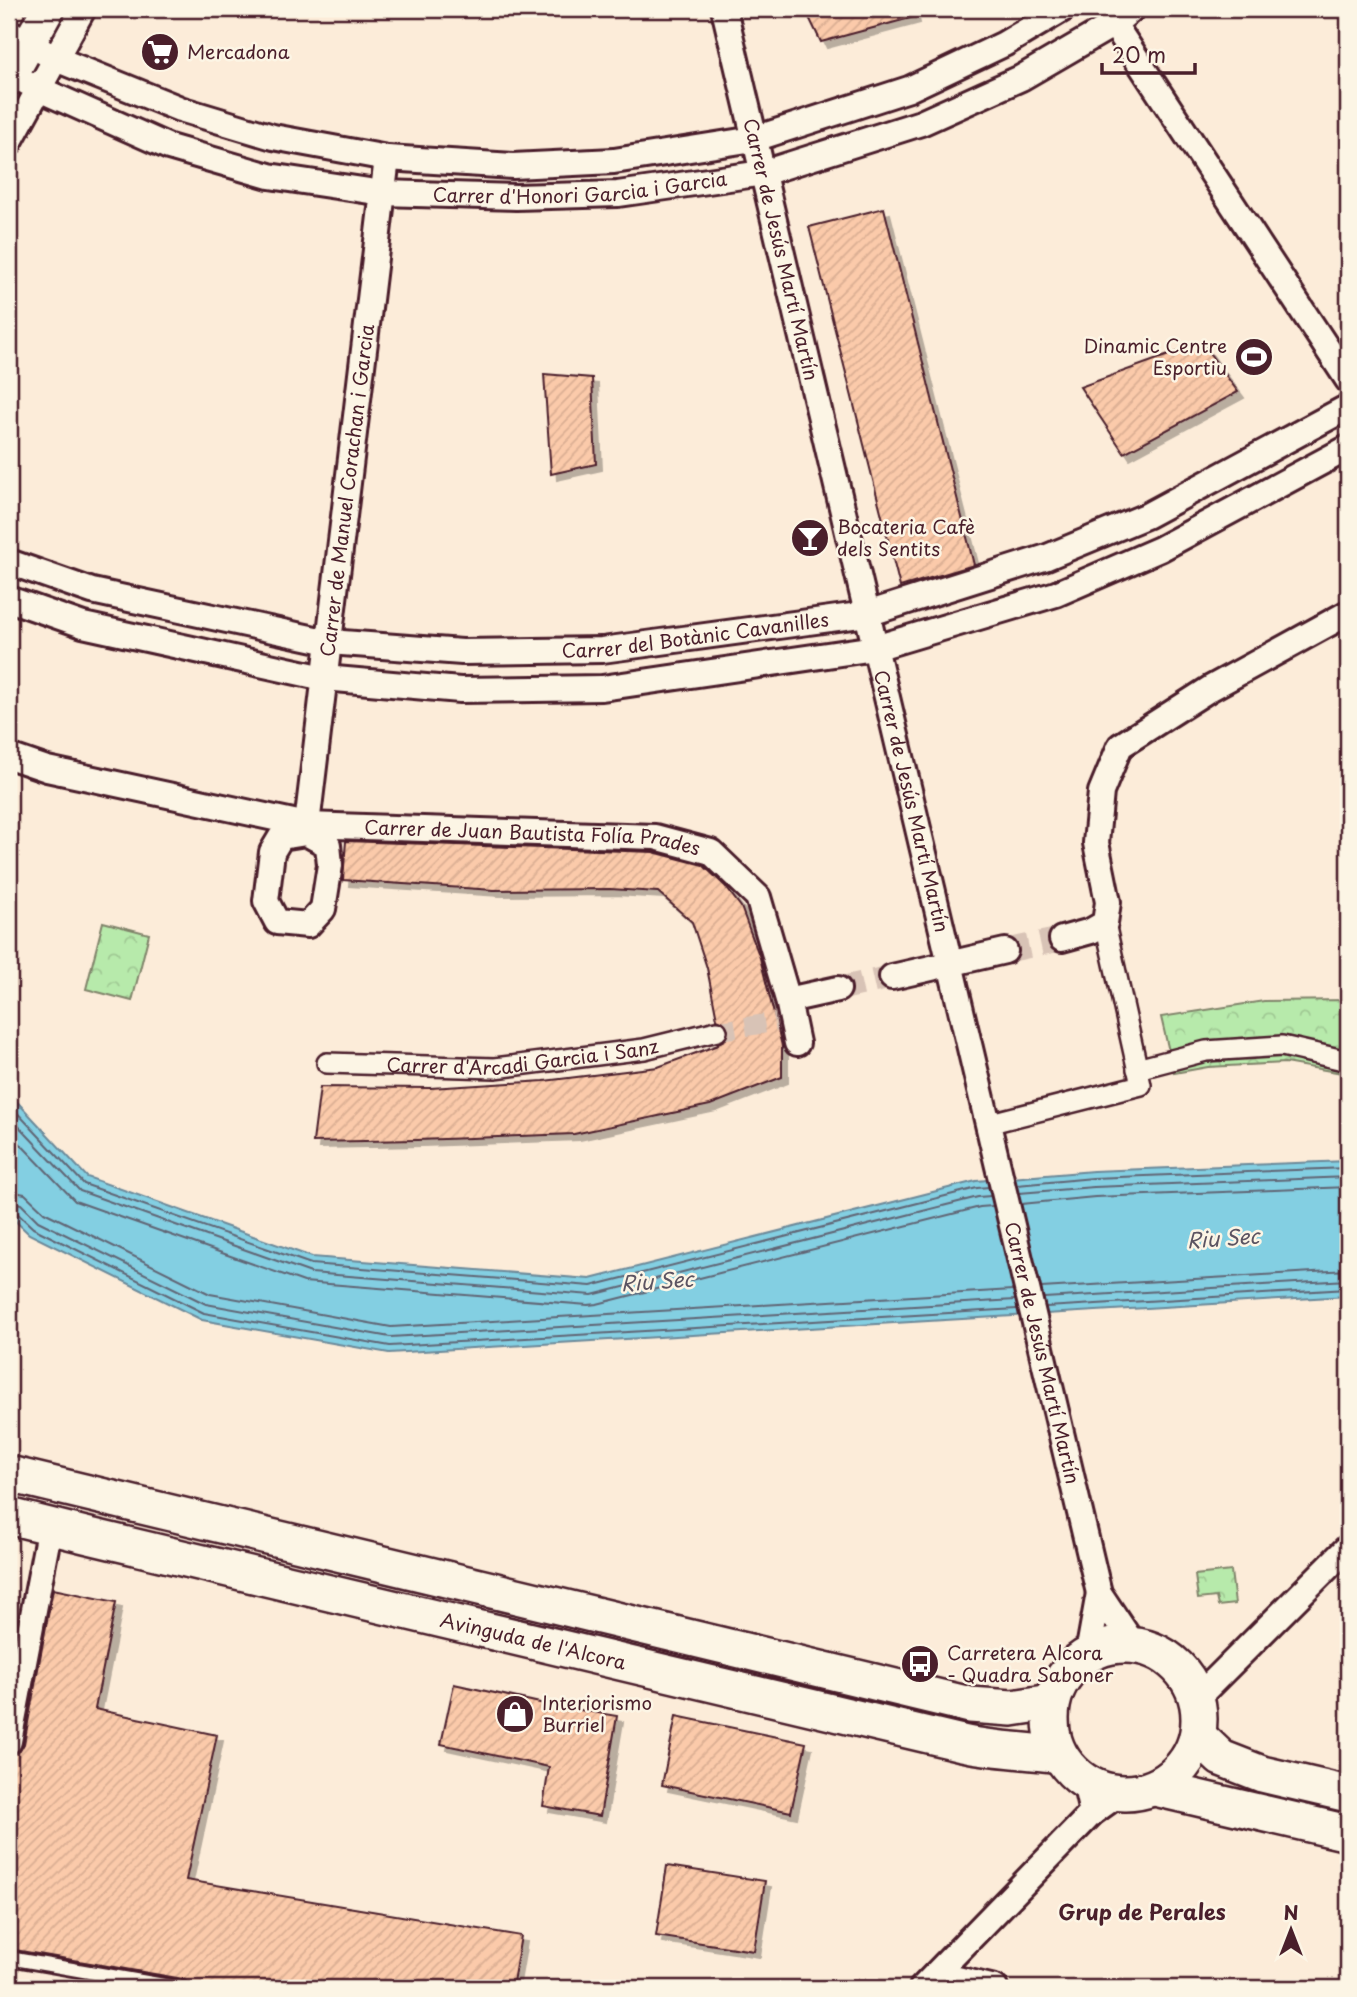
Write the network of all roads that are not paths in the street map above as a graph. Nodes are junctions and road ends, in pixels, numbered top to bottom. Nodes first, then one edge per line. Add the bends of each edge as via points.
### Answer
1 (48, 9) edge
2 (83, 9) edge
3 (724, 9) edge
4 (1063, 9) edge
5 (1117, 14) edge
6 (19, 37) edge
7 (56, 59) junction
8 (10, 75) edge
9 (39, 89) junction
10 (754, 139) junction
11 (9, 143) edge
12 (387, 158) junction
13 (762, 173) junction
14 (383, 193) junction
15 (1348, 380) edge
16 (1348, 407) edge
17 (1348, 448) edge
18 (9, 562) edge
19 (9, 599) edge
20 (1348, 613) edge
21 (867, 614) junction
22 (329, 642) junction
23 (875, 648) junction
24 (324, 678) junction
25 (9, 756) edge
26 (307, 829) junction
27 (1105, 923) junction
28 (1062, 939) tunnel mouth
29 (1005, 951) tunnel mouth
30 (949, 964) junction
31 (892, 977) tunnel mouth
32 (838, 989) tunnel mouth
33 (717, 1031) tunnel mouth
34 (1348, 1061) edge
35 (327, 1063) dead end
36 (1139, 1077) junction
37 (987, 1124) junction
38 (9, 1474) edge
39 (9, 1516) edge
40 (50, 1526) junction
41 (1348, 1547) edge
42 (1099, 1592) junction
43 (1133, 1644) junction
44 (1088, 1654) junction
45 (1197, 1698) junction
46 (1052, 1702) junction
47 (1198, 1736) junction
48 (9, 1741) edge
49 (1059, 1755) junction
50 (1155, 1788) junction
51 (1348, 1794) edge
52 (1099, 1796) junction
53 (1348, 1833) edge
54 (9, 1958) edge
55 (929, 1981) edge
56 (181, 1988) edge
57 (995, 1988) edge

1 - 6 street
2 - 7 street
3 - 10 street, Carrer de Jesús Martí Martín
4 - 10 street, Carrer d'Honori Garcia i Garcia via 1004,44 909,89
5 - 13 street, Carrer d'Honori Garcia i Garcia via 1021,78 921,124
5 - 15 street
6 - 7 street, Carrer d'Honori Garcia i Garcia
6 - 8 street
7 - 9 street
7 - 12 street, Carrer d'Honori Garcia i Garcia via 180,109 273,138
8 - 9 street, Carrer d'Honori Garcia i Garcia
9 - 11 street
9 - 14 street, Carrer d'Honori Garcia i Garcia via 169,147 269,176
10 - 12 street, Carrer d'Honori Garcia i Garcia via 614,161 513,166
10 - 13 street, Carrer de Jesús Martí Martín
12 - 14 street, Carrer de Manuel Corachan i Garcia
13 - 14 street, Carrer d'Honori Garcia i Garcia via 618,194
13 - 21 street, Carrer de Jesús Martí Martín
14 - 22 street, Carrer de Manuel Corachan i Garcia
16 - 21 street, Carrer del Botànic Cavanilles via 1146,516 1047,557
17 - 23 street, Carrer del Botànic Cavanilles via 1160,549 1056,594
18 - 22 street, Carrer del Botànic Cavanilles via 92,591
19 - 24 street, Carrer del Botànic Cavanilles via 83,625
20 - 27 street via 1210,688 1119,746 1101,792 1097,830 1108,902
21 - 22 street, Carrer del Botànic Cavanilles via 602,650 462,652
21 - 23 street, Carrer de Jesús Martí Martín
22 - 24 street, Carrer de Manuel Corachan i Garcia
23 - 24 street, Carrer del Botànic Cavanilles via 602,688 460,690
23 - 30 street, Carrer de Jesús Martí Martín
24 - 26 street, Carrer de Manuel Corachan i Garcia
25 - 26 street, Carrer de Juan Bautista Folía Prades via 47,769
26 - 32 street, Carrer de Juan Bautista Folía Prades via 655,837 711,852 758,897 788,1021
27 - 28 street
27 - 36 street
29 - 30 street
30 - 31 street
30 - 37 street, Carrer de Jesús Martí Martín
33 - 35 street, Carrer d'Arcadi Garcia i Sanz via 644,1049 495,1068
34 - 36 street via 1282,1046 1206,1051
36 - 37 street
37 - 42 street, Carrer de Jesús Martí Martín
38 - 46 main road, Avinguda de l'Alcora via 970,1705 1012,1708
39 - 40 main road, Avinguda de l'Alcora
40 - 48 street
40 - 49 main road, Avinguda de l'Alcora via 962,1743
41 - 45 street
42 - 43 street, Carrer de Jesús Martí Martín
42 - 44 street, Carrer de Jesús Martí Martín
43 - 44 main road
43 - 45 main road via 1161,1653 1184,1672
44 - 46 main road via 1065,1674
45 - 47 main road
46 - 49 main road via 1051,1729
47 - 50 main road via 1183,1767
47 - 51 main road via 1221,1758 1262,1774
49 - 52 main road
50 - 52 main road
50 - 53 main road
52 - 55 street
54 - 56 lane
55 - 57 street

